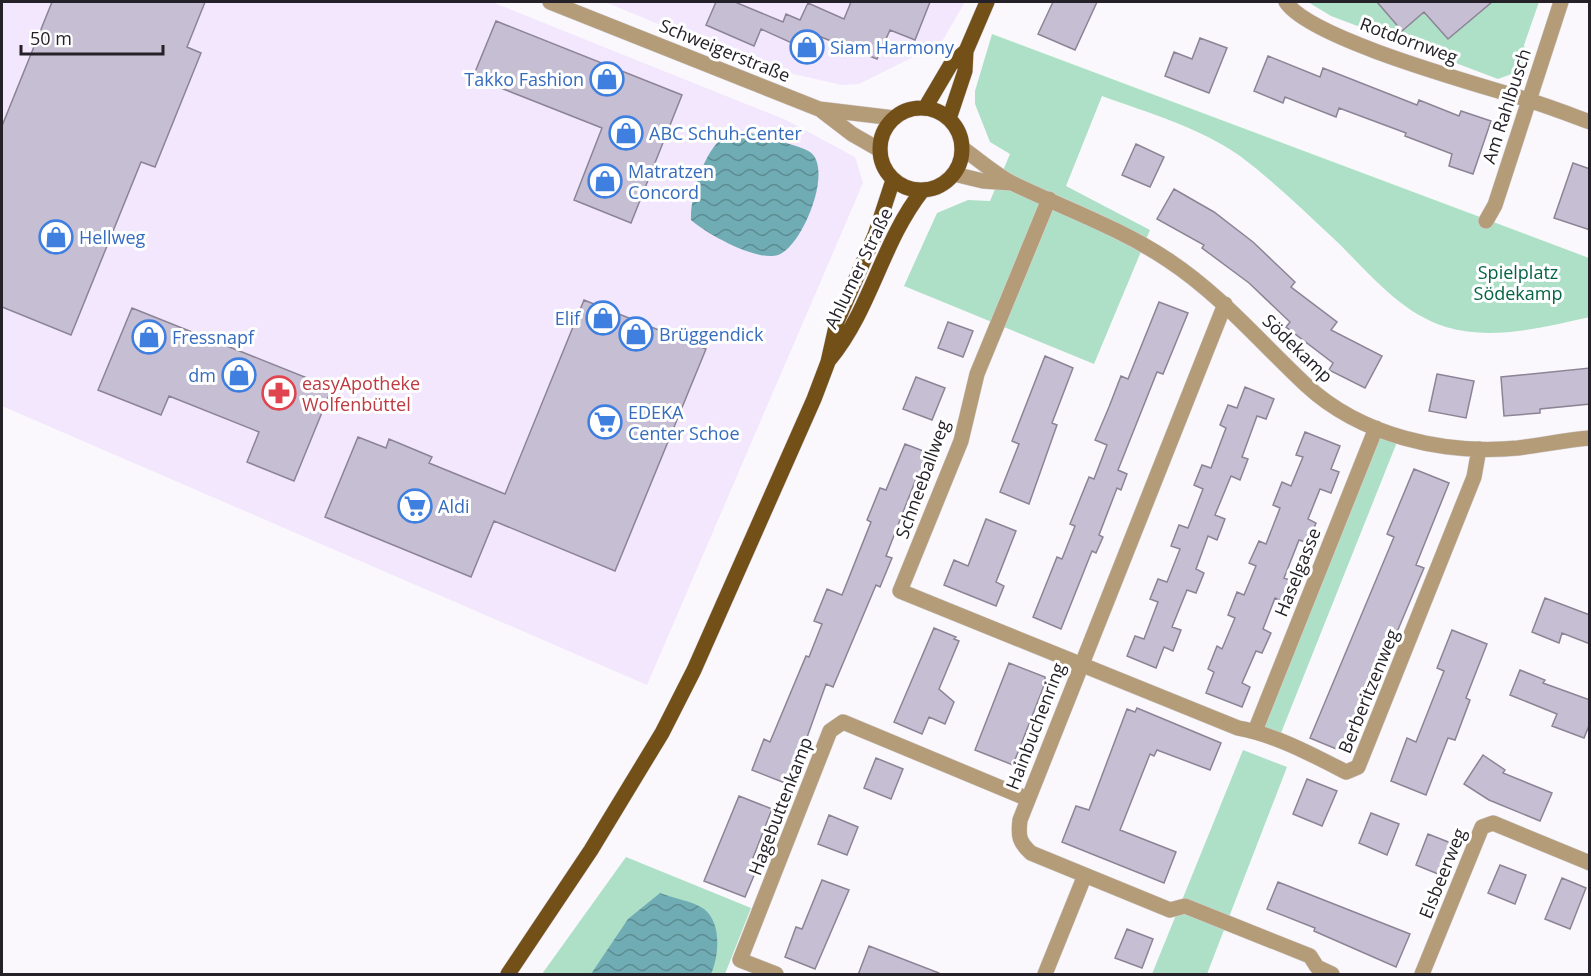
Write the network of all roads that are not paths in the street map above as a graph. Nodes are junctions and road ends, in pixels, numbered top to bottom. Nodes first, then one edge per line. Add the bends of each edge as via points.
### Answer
1 (550, 2) edge
2 (987, 2) edge
3 (1286, 2) edge
4 (1561, 2) edge
5 (966, 51) junction
6 (1528, 100) junction
7 (925, 108) junction
8 (819, 109) junction
9 (894, 118) junction
10 (948, 119) junction
11 (1590, 122) edge
12 (962, 148) junction
13 (879, 150) junction
14 (954, 174) junction
15 (893, 180) junction
16 (1011, 183) junction
17 (922, 191) junction
18 (1049, 199) junction
19 (1486, 221) dead end
20 (1225, 304) junction
21 (828, 362) junction
22 (1376, 428) junction
23 (1590, 438) edge
24 (1479, 449) junction
25 (1080, 664) junction
26 (1255, 731) junction
27 (1028, 799) junction
28 (1590, 863) edge
29 (1085, 875) junction
30 (1325, 973) edge
31 (508, 975) edge
32 (776, 975) edge
33 (1045, 975) edge
34 (1422, 975) edge

1 - 8 street, Schweigerstraße
2 - 5 main road
3 - 6 street, Rotdornweg via 1316,26 1450,77
4 - 6 street, Am Rahlbusch
5 - 7 main road via 951,64
5 - 10 main road via 965,72
6 - 11 street, Rotdornweg
6 - 19 street, Am Rahlbusch via 1495,206
7 - 9 main road via 908,110
7 - 10 main road
8 - 9 street, Schweigerstraße
8 - 13 street, Schweigerstraße
9 - 13 main road via 883,132
10 - 12 main road via 958,132
12 - 14 main road
12 - 16 street, Södekamp
13 - 15 main road via 883,166
14 - 16 street, Södekamp
14 - 17 main road via 940,186
15 - 17 main road
15 - 21 main road, Ahlumer Straße via 875,235 837,322
16 - 18 street, Södekamp
17 - 21 main road, Ahlumer Straße via 896,232 848,338
18 - 20 street, Södekamp via 1140,242
18 - 25 street, Schneeballweg via 977,374 961,441 900,591
20 - 22 street, Södekamp via 1308,386 1341,411
20 - 25 street, Hainbuchenring
21 - 31 main road, Ahlumer Straße via 787,463 662,733
22 - 24 street, Södekamp via 1435,445
22 - 26 street, Haselgasse
23 - 24 street, Södekamp
24 - 26 street, Berberitzenweg via 1474,477 1358,767 1346,771
25 - 26 street, Berberitzenweg via 1238,728
25 - 27 street, Hainbuchenring
27 - 29 street, Hainbuchenring via 1020,820 1020,843 1032,853
27 - 32 street, Hagebuttenkamp via 843,722 830,731 740,960
28 - 34 street, Elsbeerweg via 1493,823 1482,827
29 - 30 street, Hainbuchenring via 1170,910 1185,906 1310,956
29 - 33 street

